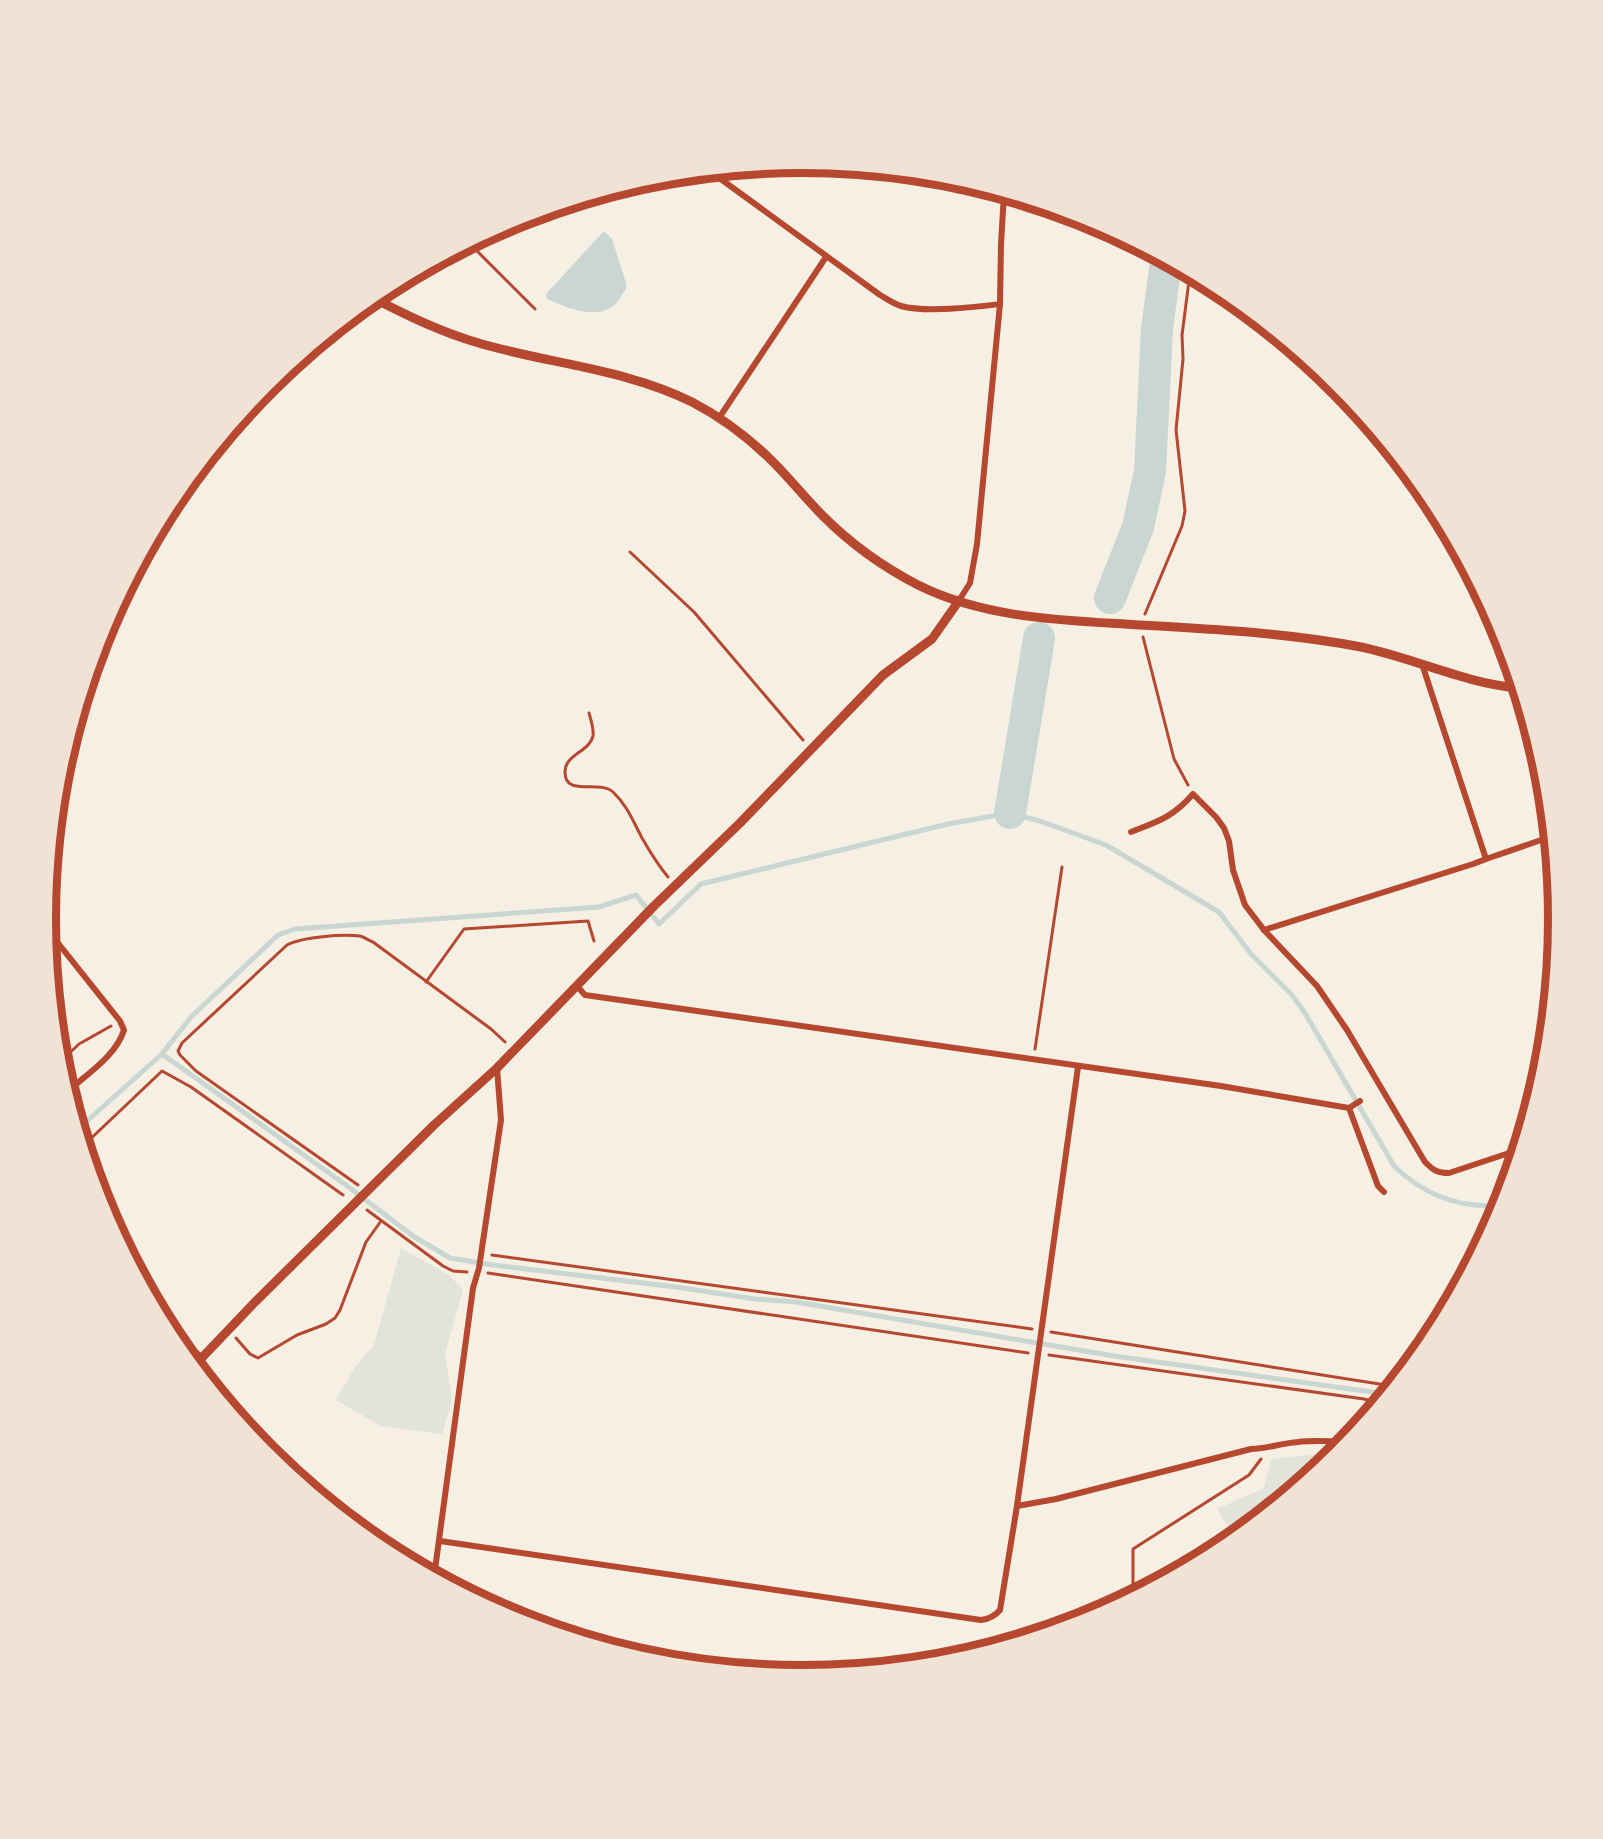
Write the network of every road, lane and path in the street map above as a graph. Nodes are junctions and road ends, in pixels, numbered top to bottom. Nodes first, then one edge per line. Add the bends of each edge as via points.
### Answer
1 (720, 178) edge
2 (1004, 202) edge
3 (475, 249) edge
4 (826, 257) junction
5 (1189, 282) edge
6 (383, 302) edge
7 (1000, 304) junction
8 (535, 309) dead end
9 (719, 418) junction
10 (630, 552) dead end
11 (958, 602) junction
12 (1141, 625) junction
13 (1422, 664) junction
14 (1510, 687) edge
15 (589, 713) dead end
16 (810, 748) junction
17 (1193, 794) junction
18 (1131, 832) dead end
19 (1543, 839) edge
20 (1486, 859) junction
21 (1062, 867) dead end
22 (673, 887) junction
23 (1264, 930) junction
24 (56, 941) edge
25 (594, 941) dead end
26 (426, 982) junction
27 (576, 985) junction
28 (120, 1021) junction
29 (513, 1051) junction
30 (68, 1054) edge
31 (1034, 1060) junction
32 (1078, 1066) junction
33 (497, 1068) junction
34 (75, 1085) edge
35 (1360, 1101) dead end
36 (1349, 1108) junction
37 (89, 1140) edge
38 (1510, 1153) edge
39 (1384, 1191) dead end
40 (366, 1193) junction
41 (356, 1202) junction
42 (381, 1221) junction
43 (481, 1255) junction
44 (478, 1270) junction
45 (229, 1329) junction
46 (1040, 1334) junction
47 (193, 1351) edge
48 (1037, 1353) junction
49 (203, 1358) junction
50 (200, 1360) edge
51 (1384, 1385) edge
52 (1370, 1401) edge
53 (1334, 1442) edge
54 (1262, 1449) junction
55 (1017, 1506) junction
56 (440, 1541) junction
57 (435, 1570) edge
58 (1132, 1588) edge

1 - 4 street
2 - 7 street
3 - 8 path
4 - 7 street via 902,306
4 - 9 street
5 - 12 path via 1176,430 1185,511
6 - 9 street via 423,323 480,344 639,382 691,402
7 - 11 street via 977,544 970,583
9 - 11 street via 768,457 853,544 908,580
10 - 16 path via 694,612
11 - 12 street via 1043,619
11 - 16 street via 932,639 883,675
12 - 13 street via 1256,633 1362,648
12 - 17 path via 1174,759
13 - 14 street via 1473,681
13 - 20 street
15 - 22 path via 592,740 567,762 566,778 575,787 606,786 612,791 626,806
16 - 22 street
17 - 18 street via 1179,810
17 - 23 street via 1224,828 1245,905
19 - 20 street
20 - 23 street
21 - 31 path
22 - 27 street
23 - 38 street via 1317,986 1433,1170 1449,1173
24 - 28 street
25 - 26 path via 588,921 464,929
26 - 29 path via 491,1029
26 - 40 path via 362,936 294,941 178,1051 196,1071
27 - 29 street
27 - 31 street via 585,995
28 - 30 path
28 - 34 street via 124,1030 120,1042
29 - 33 street
31 - 32 street
32 - 36 street
32 - 46 street
33 - 40 street
33 - 43 street via 501,1120
35 - 36 street
36 - 39 street via 1378,1186
37 - 41 path via 162,1071
40 - 41 street
41 - 42 path
41 - 45 street
42 - 44 path via 442,1266 453,1271
42 - 45 path via 366,1242 335,1318 258,1358
43 - 44 street
43 - 46 path
44 - 48 path
44 - 56 street
45 - 49 street
46 - 48 street
46 - 51 path
47 - 49 street
48 - 52 path
48 - 55 street
49 - 50 street
53 - 54 street via 1301,1441
54 - 55 street
54 - 58 path via 1261,1459 1249,1475 1133,1548
55 - 56 street via 1000,1610 981,1620
56 - 57 street

